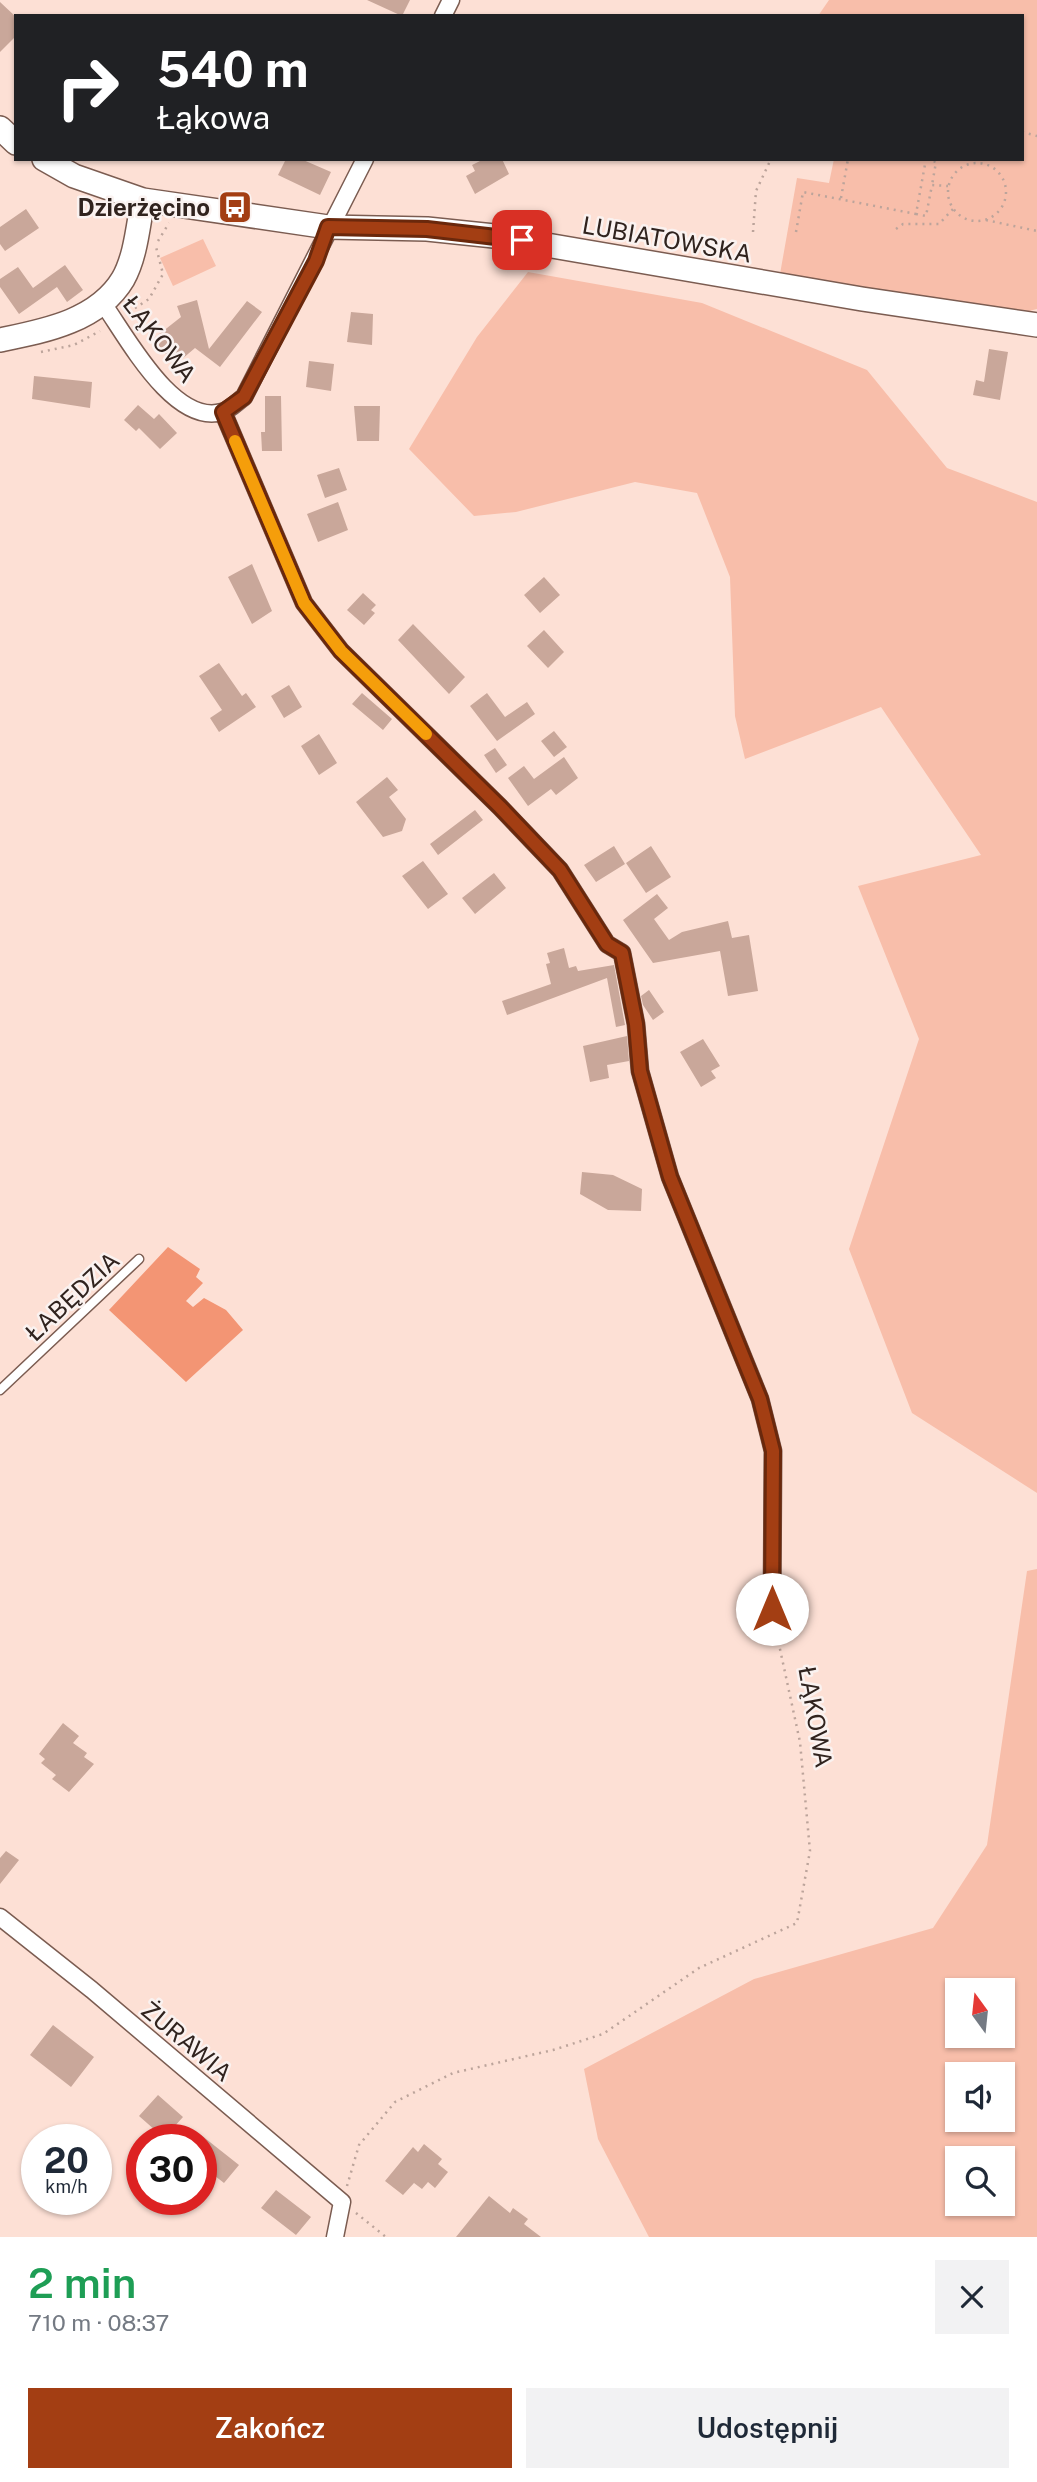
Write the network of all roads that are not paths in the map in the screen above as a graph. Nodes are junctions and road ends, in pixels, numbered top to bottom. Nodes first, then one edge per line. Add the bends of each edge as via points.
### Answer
1 (0, 128) edge
2 (14, 141) edge
3 (48, 161) edge
4 (364, 161) edge
5 (143, 200) junction
6 (328, 227) junction
7 (109, 311) junction
8 (1037, 325) edge
9 (0, 340) edge
10 (223, 412) junction
11 (139, 1259) dead end
12 (0, 1390) edge
13 (772, 1609) road end
14 (0, 1917) edge
15 (335, 2237) edge

1 - 2 street
3 - 5 street, LUBIATOWSKA via 74,176
4 - 6 street
5 - 6 street, LUBIATOWSKA
5 - 7 street
6 - 8 street, LUBIATOWSKA via 494,236
6 - 10 street via 316,261 244,397
7 - 9 street
7 - 10 street, ŁĄKOWA via 169,394 197,412
10 - 13 street via 304,603 341,651 560,870 607,944 622,953 640,1071 670,1177 760,1399 773,1451
11 - 12 lane, ŁABĘDZIA
14 - 15 street, ŻURAWIA via 342,2203

